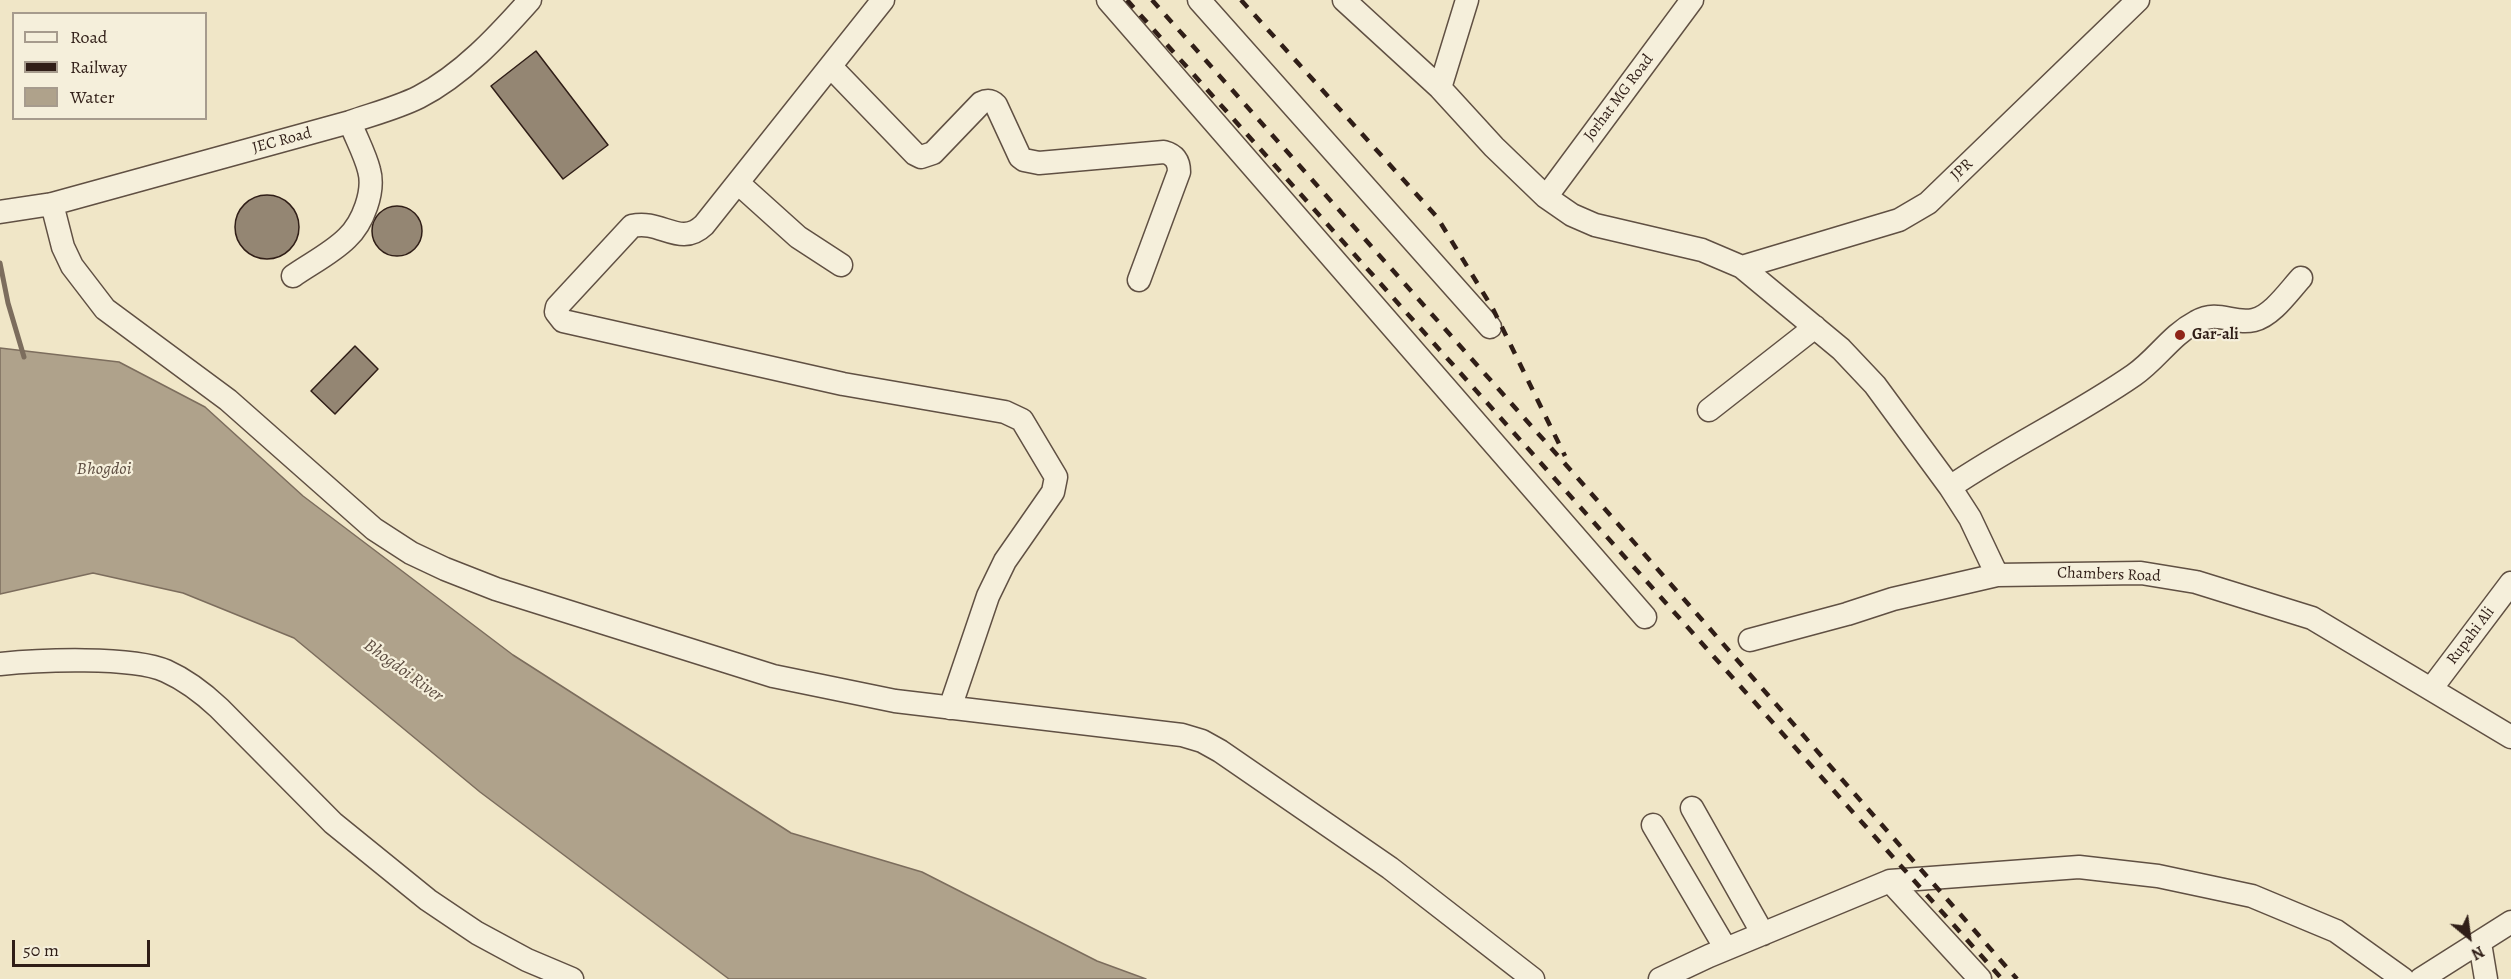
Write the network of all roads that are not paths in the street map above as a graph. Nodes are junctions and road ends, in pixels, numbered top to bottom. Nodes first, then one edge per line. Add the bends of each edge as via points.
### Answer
1 (530, 0) edge
2 (883, 0) edge
3 (1108, 0) edge
4 (1199, 0) edge
5 (1344, 0) edge
6 (1467, 0) edge
7 (1692, 0) edge
8 (2138, 0) edge
9 (831, 67) junction
10 (1440, 88) junction
11 (350, 122) junction
12 (738, 183) junction
13 (1546, 197) junction
14 (52, 204) junction
15 (9, 211) edge
16 (841, 265) dead end
17 (1742, 267) junction
18 (293, 276) dead end
19 (2301, 278) dead end
20 (1139, 280) dead end
21 (1490, 327) dead end
22 (1815, 327) junction
23 (1709, 410) dead end
24 (1950, 487) junction
25 (1997, 575) junction
26 (2511, 583) edge
27 (1645, 617) dead end
28 (1750, 640) dead end
29 (0, 664) edge
30 (2431, 689) junction
31 (950, 708) junction
32 (2511, 737) edge
33 (1692, 808) dead end
34 (1653, 825) dead end
35 (1890, 881) junction
36 (2511, 922) edge
37 (1763, 934) junction
38 (2480, 943) junction
39 (1726, 949) junction
40 (572, 979) edge
41 (1533, 979) edge
42 (1660, 979) edge
43 (1980, 979) edge
44 (2403, 979) edge
45 (2421, 979) edge
46 (2486, 979) edge

1 - 11 street, JEC Road via 477,55 421,96
2 - 9 street
3 - 27 street
4 - 21 street
5 - 10 street
6 - 10 street
7 - 13 street, Jorhat MG Road
8 - 17 street, JPR via 1915,212
9 - 12 street
9 - 20 street via 921,156 933,153 986,100 996,105 1024,160 1039,163 1172,154 1179,172
10 - 13 street
11 - 14 street, JEC Road
11 - 18 street via 369,170 367,202 346,240
12 - 16 street via 798,237
12 - 31 street via 704,225 690,235 652,224 632,226 556,312 563,321 739,362 1005,412 1022,420 1056,477 1056,484 1005,561 988,596
13 - 17 street via 1595,225 1702,250
14 - 15 street, JEC Road
14 - 31 street via 72,266 105,309 228,400 374,529 411,553 496,589 773,676
17 - 22 street
19 - 24 street via 2255,320 2214,315 2198,320 2176,334 2136,374
22 - 23 street
22 - 24 street via 1856,362
24 - 25 street via 1970,518
25 - 28 street, Chambers Road via 1893,599
25 - 30 street, Chambers Road via 2141,573 2196,582 2312,618
26 - 30 street, Rupahi Ali
29 - 40 street via 132,663 180,678 219,708 333,823 428,900 526,960
30 - 32 street, Chambers Road
31 - 41 street via 1182,735 1202,741 1390,868
33 - 37 street
34 - 39 street
35 - 37 street
35 - 43 street
35 - 44 street via 2079,867 2158,876 2252,896 2309,919 2336,931
36 - 38 street
37 - 39 street
38 - 45 street
38 - 46 street
39 - 42 street

